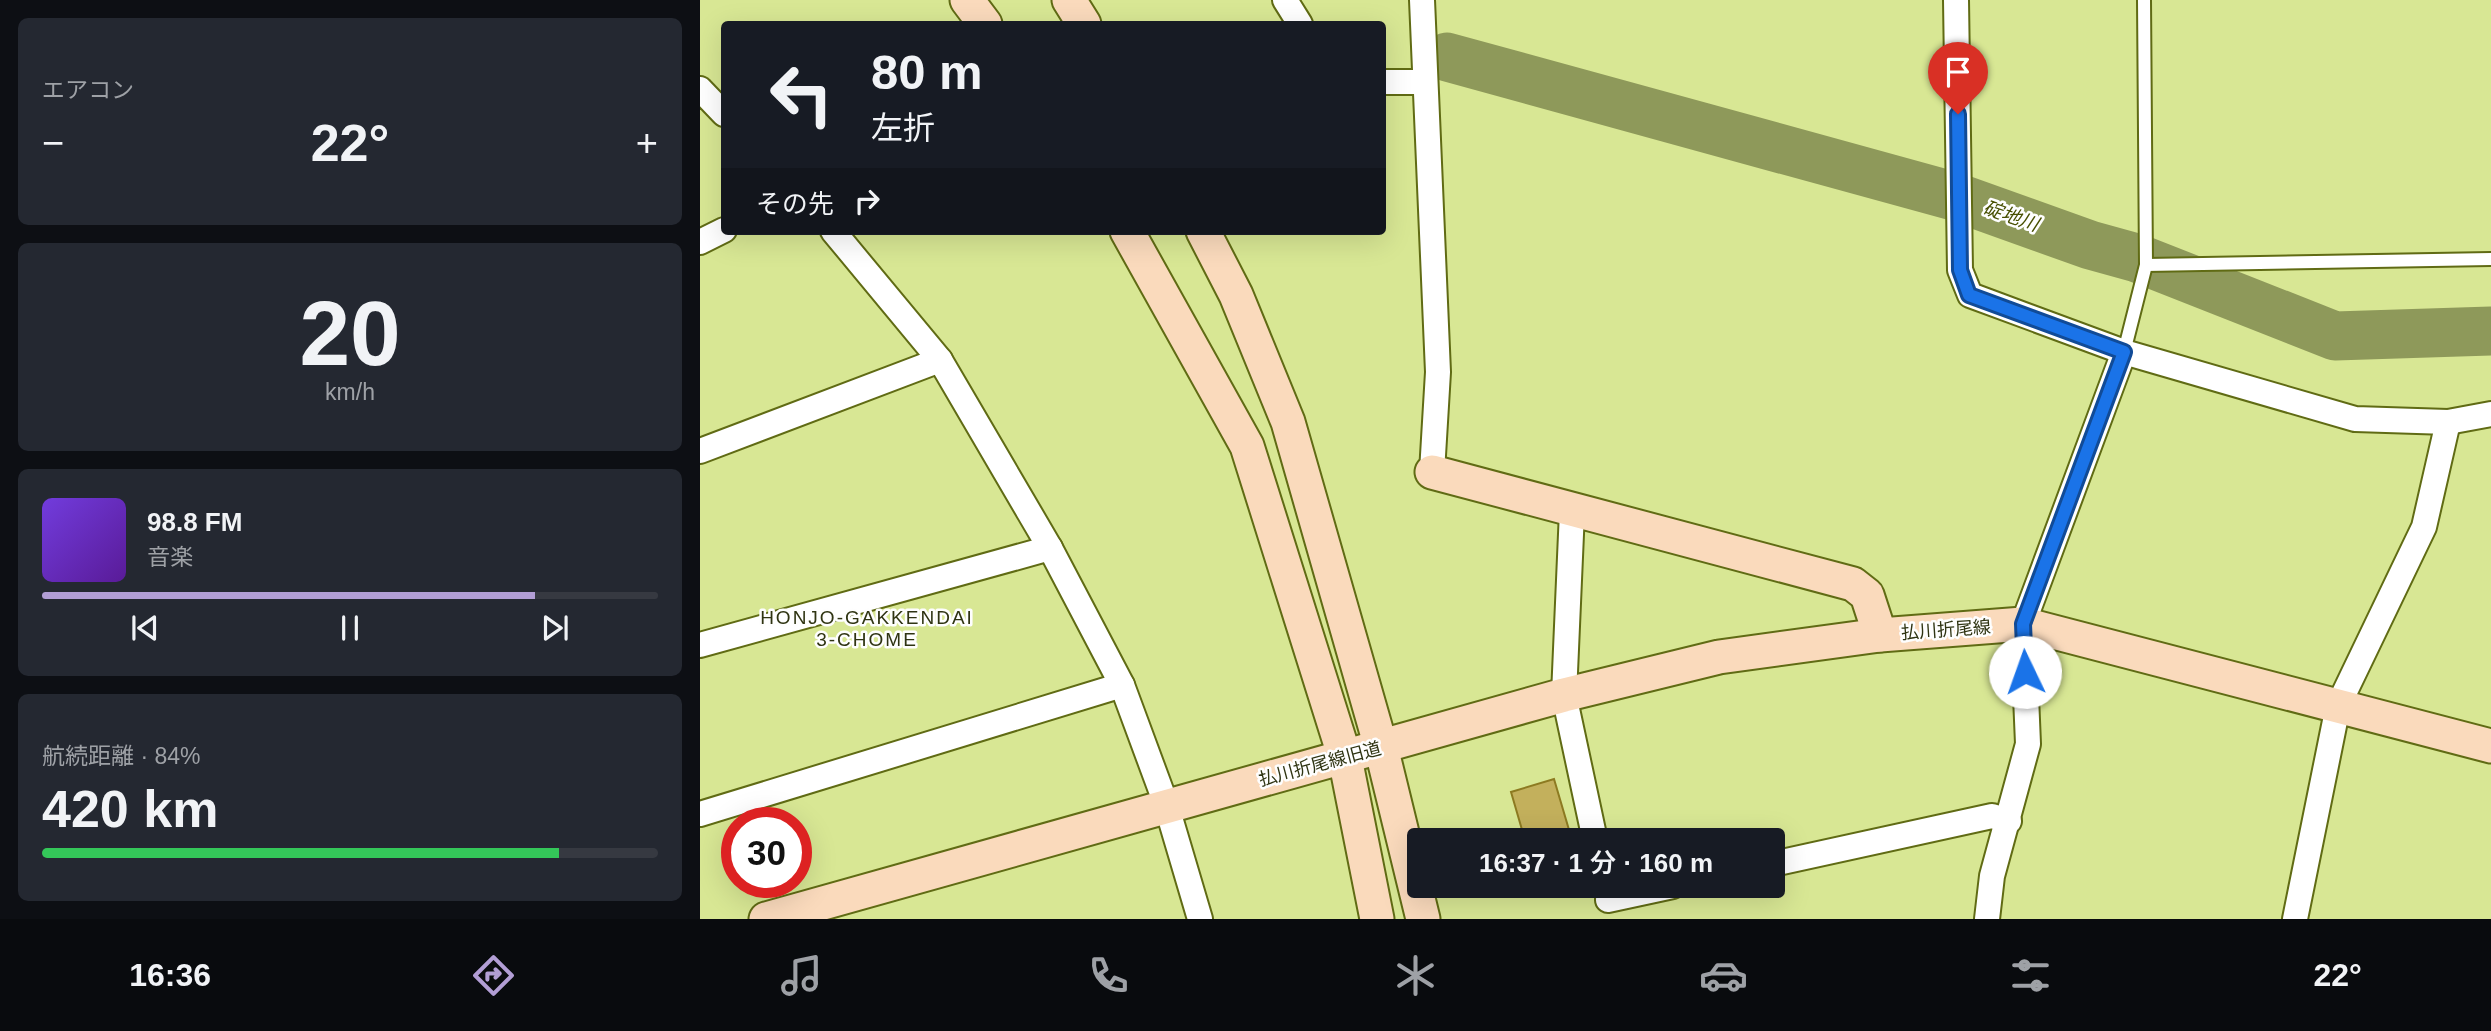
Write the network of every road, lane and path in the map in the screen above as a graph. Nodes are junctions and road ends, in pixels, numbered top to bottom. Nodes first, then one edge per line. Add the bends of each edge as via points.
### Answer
1 (967, 0) edge
2 (1069, 0) edge
3 (1285, 0) edge
4 (1422, 0) edge
5 (1956, 0) edge
6 (2144, 0) edge
7 (983, 21) edge
8 (1082, 21) edge
9 (1298, 21) edge
10 (1386, 82) edge
11 (1424, 82) junction
12 (700, 89) edge
13 (721, 111) edge
14 (721, 232) edge
15 (836, 235) edge
16 (1129, 235) edge
17 (1205, 235) edge
18 (700, 242) edge
19 (2491, 260) edge
20 (2146, 265) junction
21 (2124, 352) junction
22 (940, 360) junction
23 (2491, 414) edge
24 (2448, 422) junction
25 (700, 451) edge
26 (1432, 472) joint
27 (1572, 512) junction
28 (1051, 548) junction
29 (2023, 624) junction
30 (1881, 635) junction
31 (700, 645) edge
32 (1122, 685) junction
33 (1564, 695) junction
34 (2338, 706) junction
35 (2491, 746) edge
36 (1381, 747) junction
37 (1345, 758) junction
38 (1166, 804) junction
39 (700, 814) edge
40 (2009, 821) junction
41 (1592, 828) edge
42 (1785, 861) edge
43 (1990, 917) edge
44 (766, 919) edge
45 (1200, 919) edge
46 (1377, 919) edge
47 (1423, 919) edge
48 (2295, 919) edge

1 - 7 street
2 - 8 street
3 - 9 street
4 - 11 street
5 - 21 street via 1960,270 1969,295
6 - 20 lane
10 - 11 street
11 - 26 street via 1438,372
12 - 13 street
14 - 18 street
15 - 22 street
16 - 37 street via 1247,446
17 - 36 street via 1236,295 1288,422
19 - 20 lane
20 - 21 lane
21 - 24 street via 2355,419
21 - 29 street
22 - 25 street
22 - 28 street
23 - 24 street
24 - 34 street via 2424,527
26 - 27 street, 払川折尾線
27 - 30 street, 払川折尾線 via 1853,584 1867,595
27 - 33 street
28 - 31 street
28 - 32 street
29 - 30 street, 払川折尾線
29 - 34 street, 払川折尾線
29 - 40 street via 2028,744
30 - 33 street, 払川折尾線旧道 via 1719,657
32 - 38 street
32 - 39 street
33 - 36 street, 払川折尾線旧道
33 - 41 street
34 - 35 street, 払川折尾線
34 - 48 street
36 - 37 street, 払川折尾線旧道
36 - 47 street
37 - 38 street, 払川折尾線旧道
37 - 46 street
38 - 44 street, 払川折尾線旧道
38 - 45 street
40 - 42 street via 1992,816
40 - 43 street via 1992,876

